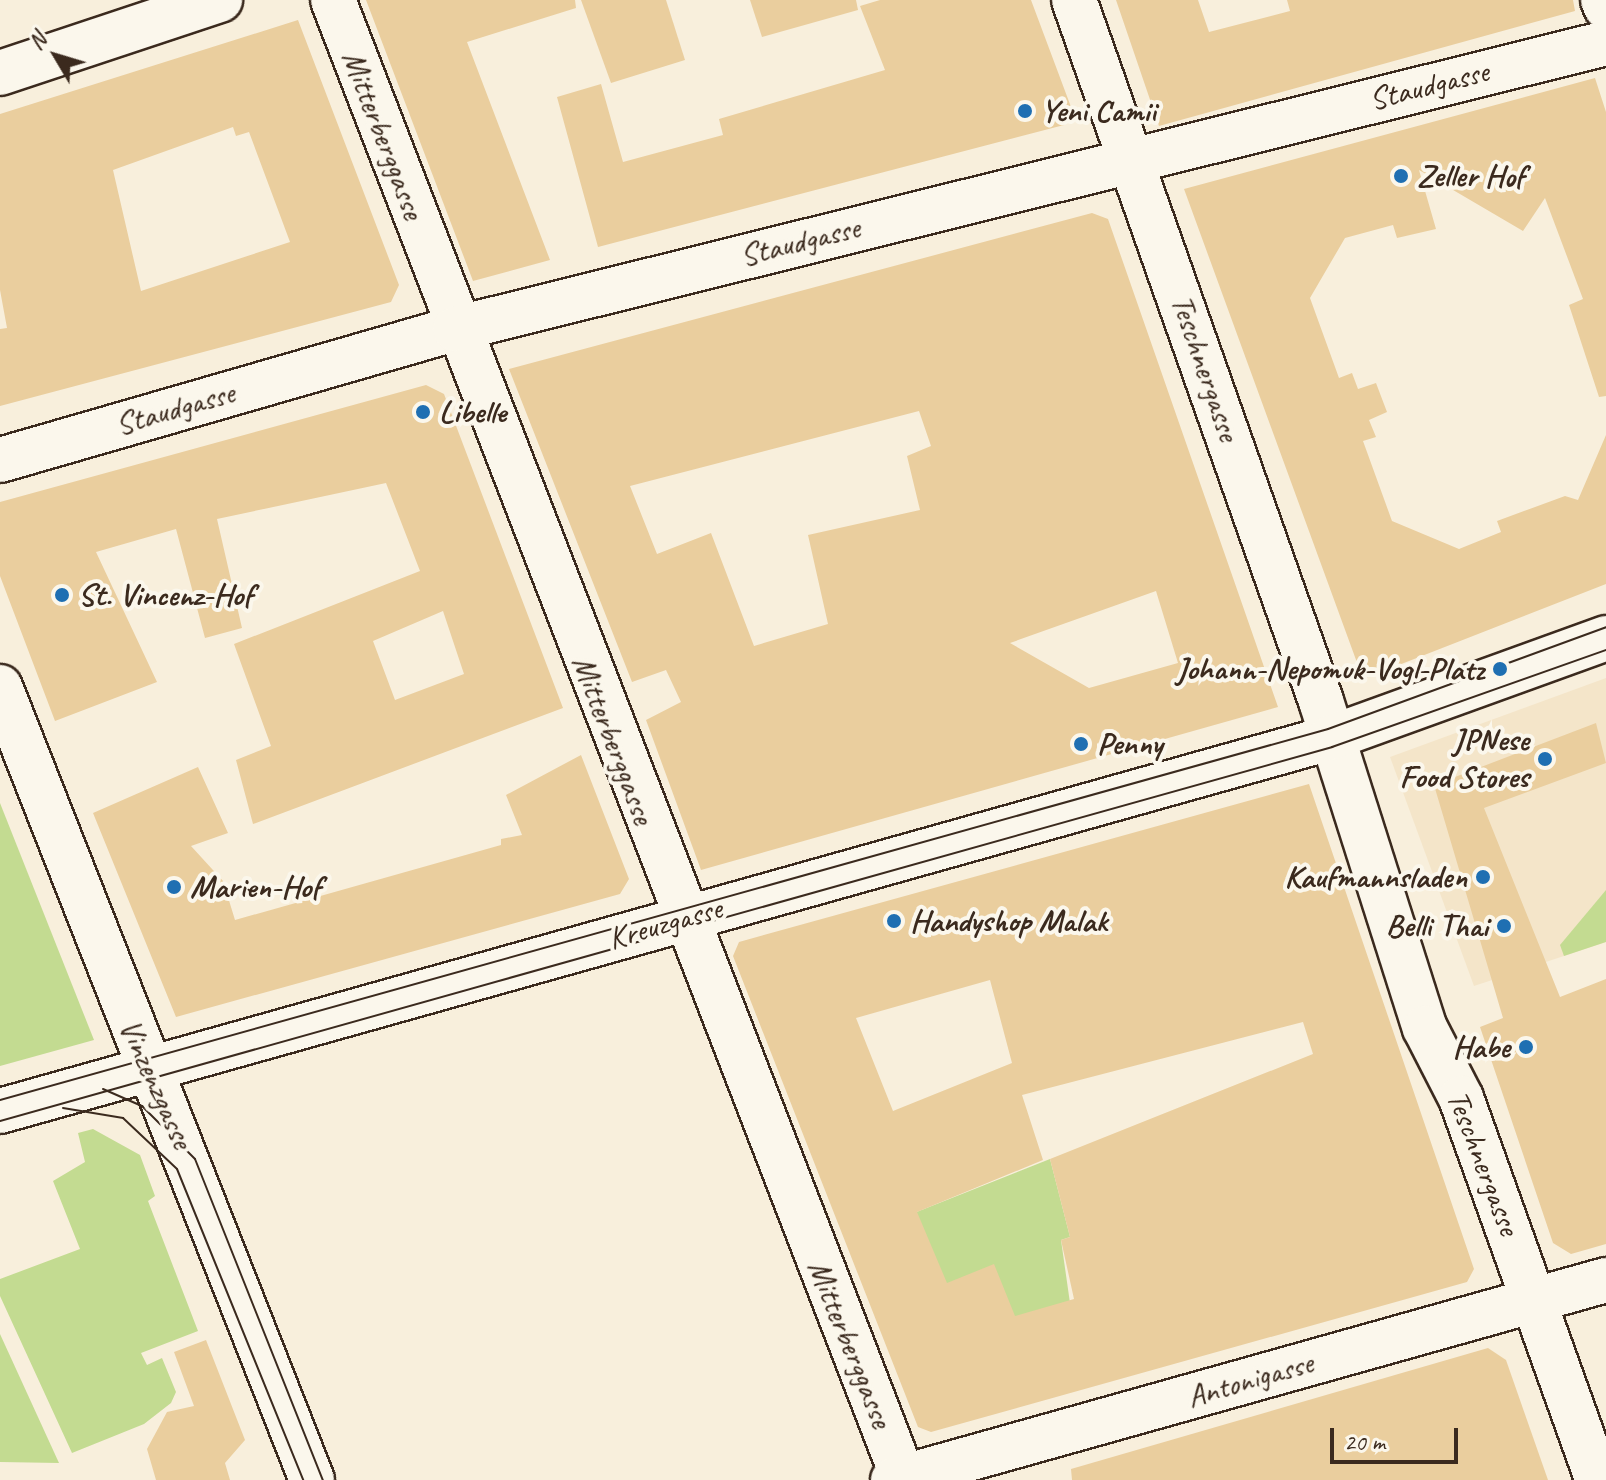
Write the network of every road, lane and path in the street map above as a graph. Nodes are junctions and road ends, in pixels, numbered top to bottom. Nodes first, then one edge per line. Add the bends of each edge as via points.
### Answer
1 (220, 0) edge
2 (333, 0) edge
3 (1074, 0) edge
4 (1603, 0) edge
5 (1606, 7) edge
6 (1606, 43) edge
7 (0, 73) edge
8 (1132, 159) junction
9 (455, 329) junction
10 (0, 460) edge
11 (1606, 638) edge
12 (0, 687) edge
13 (1330, 738) junction
14 (682, 919) junction
15 (154, 1068) junction
16 (0, 1111) edge
17 (1606, 1280) edge
18 (1533, 1300) junction
19 (900, 1479) edge
20 (312, 1480) edge
21 (1598, 1480) edge

1 - 7 street
2 - 9 street, Mitterberggasse
3 - 8 street, Teschnergasse
4 - 5 street
6 - 8 street, Staudgasse
8 - 9 street, Staudgasse
8 - 13 street, Teschnergasse
9 - 10 street, Staudgasse
9 - 14 street, Mitterberggasse
11 - 13 street
12 - 15 street, Vinzenzgasse via 129,1027
13 - 14 street, Kreuzgasse
13 - 18 street, Teschnergasse via 1425,1028 1461,1098
14 - 15 street, Kreuzgasse
14 - 19 street, Mitterberggasse
15 - 16 street, Kreuzgasse
15 - 20 street, Vinzenzgasse
17 - 18 street, Antonigasse
18 - 19 street, Antonigasse
18 - 21 street, Teschnergasse

